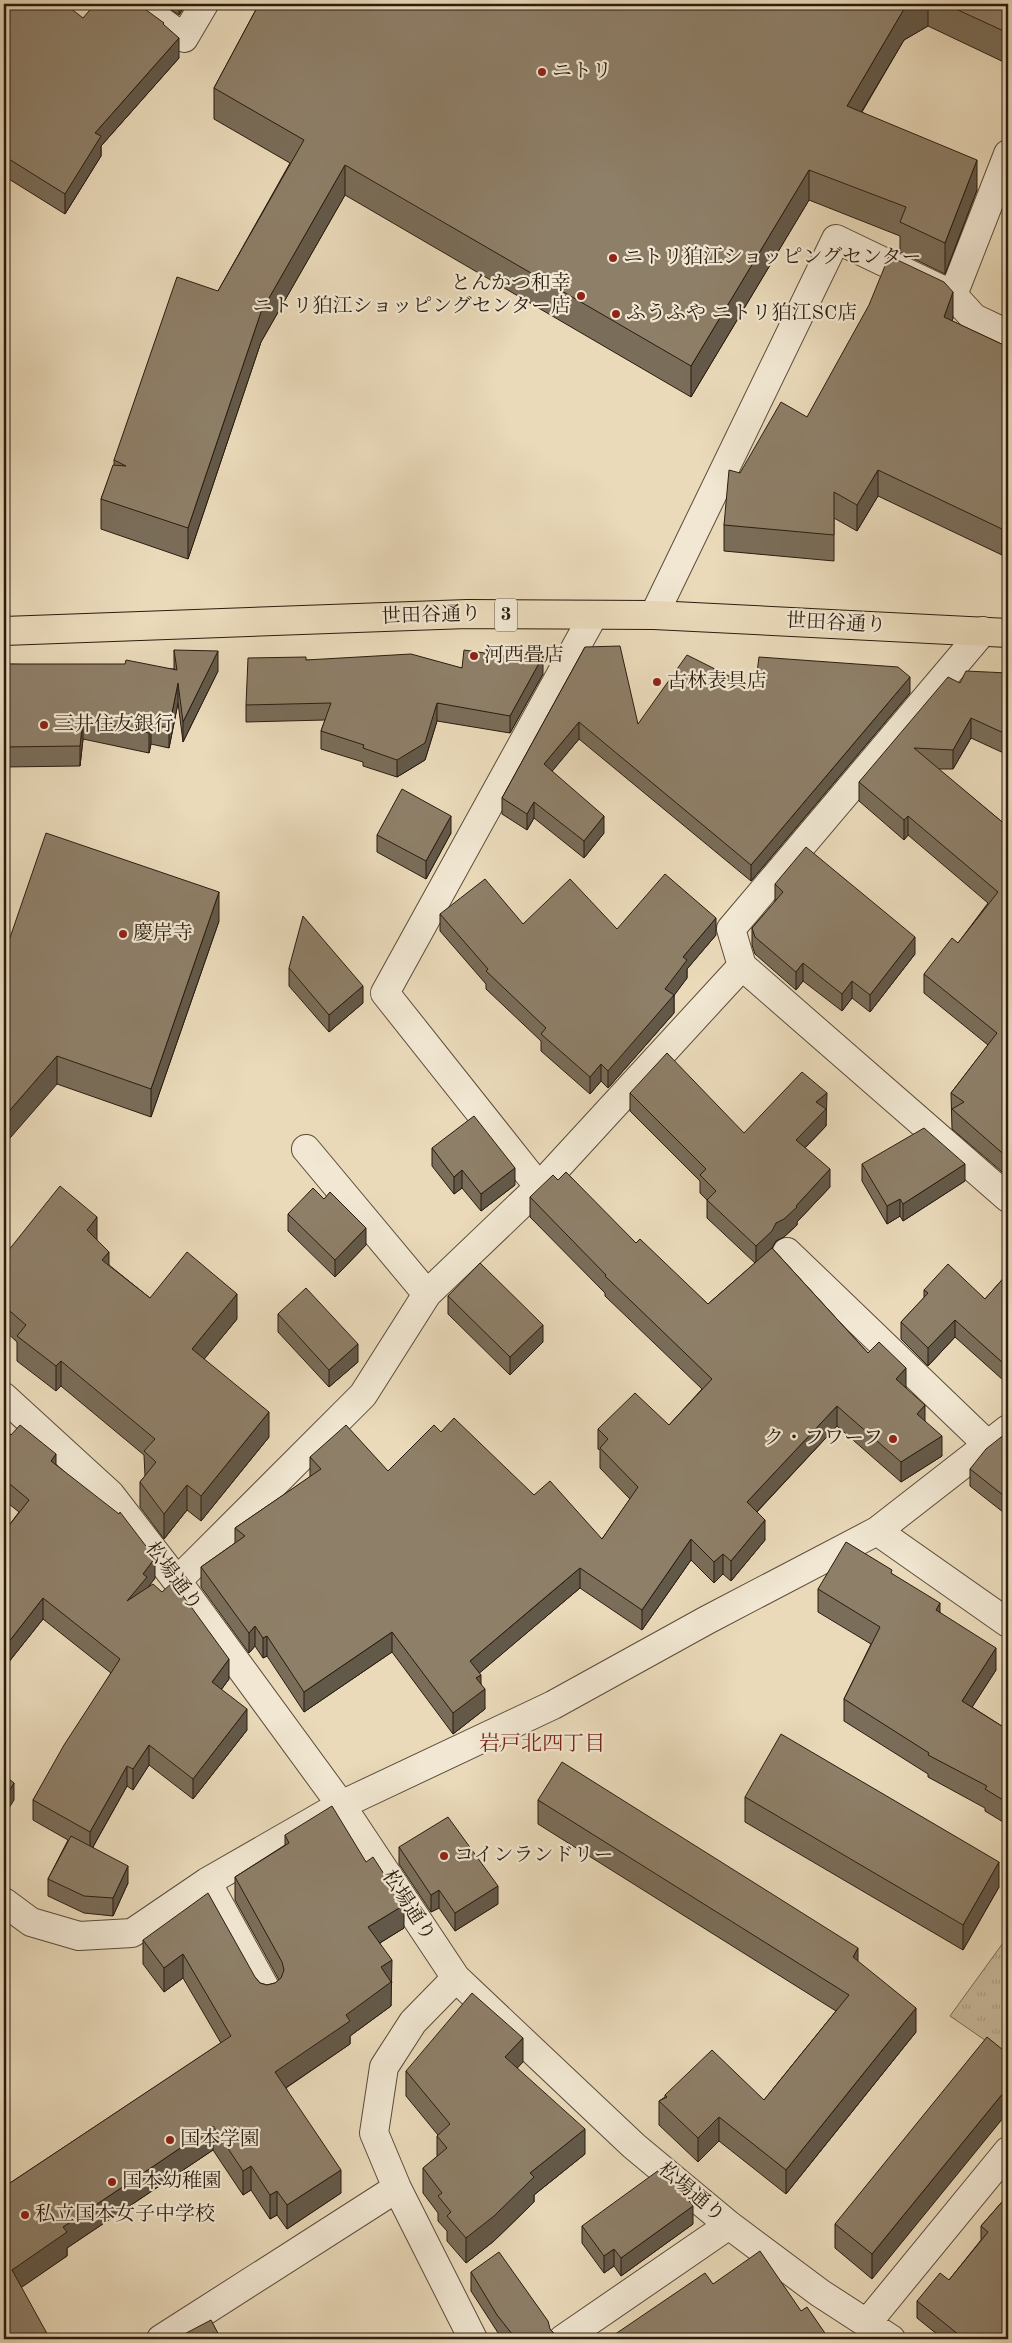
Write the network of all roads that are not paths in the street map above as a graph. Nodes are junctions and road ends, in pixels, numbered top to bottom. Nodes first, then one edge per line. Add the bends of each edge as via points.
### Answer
1 (138, 4) edge
2 (204, 4) edge
3 (1008, 154) edge
4 (953, 296) junction
5 (1008, 334) edge
6 (654, 615) junction
7 (593, 616) junction
8 (4, 631) edge
9 (996, 632) edge
10 (742, 966) junction
11 (306, 1149) dead end
12 (539, 1187) junction
13 (1008, 1198) edge
14 (787, 1252) dead end
15 (427, 1294) junction
16 (4, 1397) edge
17 (998, 1437) edge
18 (877, 1531) junction
19 (177, 1581) junction
20 (1008, 1623) edge
21 (341, 1805) junction
22 (207, 1882) junction
23 (4, 1902) edge
24 (456, 1978) junction
25 (268, 1993) edge
26 (1008, 2151) edge
27 (397, 2188) junction
28 (729, 2225) junction
29 (867, 2323) junction
30 (161, 2339) edge
31 (473, 2339) edge
32 (563, 2339) edge
33 (892, 2339) edge

1 - 2 street via 184,38
3 - 4 street
4 - 5 street via 974,318
4 - 6 street via 836,239
6 - 7 main road, 世田谷通り / 3
6 - 9 main road, 世田谷通り / 3
7 - 8 main road, 世田谷通り / 3 via 467,614
7 - 12 street via 385,993
9 - 10 street via 731,929
10 - 12 street
10 - 13 street
11 - 15 street
12 - 15 street
14 - 17 street
15 - 19 street via 362,1395
16 - 19 street, 松場通り via 110,1494
17 - 18 street
18 - 20 street
18 - 21 street via 553,1705
19 - 21 street, 松場通り
21 - 22 street
21 - 24 street, 松場通り
22 - 23 street via 132,1933 79,1936 32,1922
22 - 25 street
24 - 27 street via 413,2022 384,2067 374,2133
24 - 28 street, 松場通り via 634,2146
26 - 29 street
27 - 30 street
27 - 31 street
28 - 29 street, 松場通り via 820,2293
28 - 32 street
29 - 33 street, 松場通り

